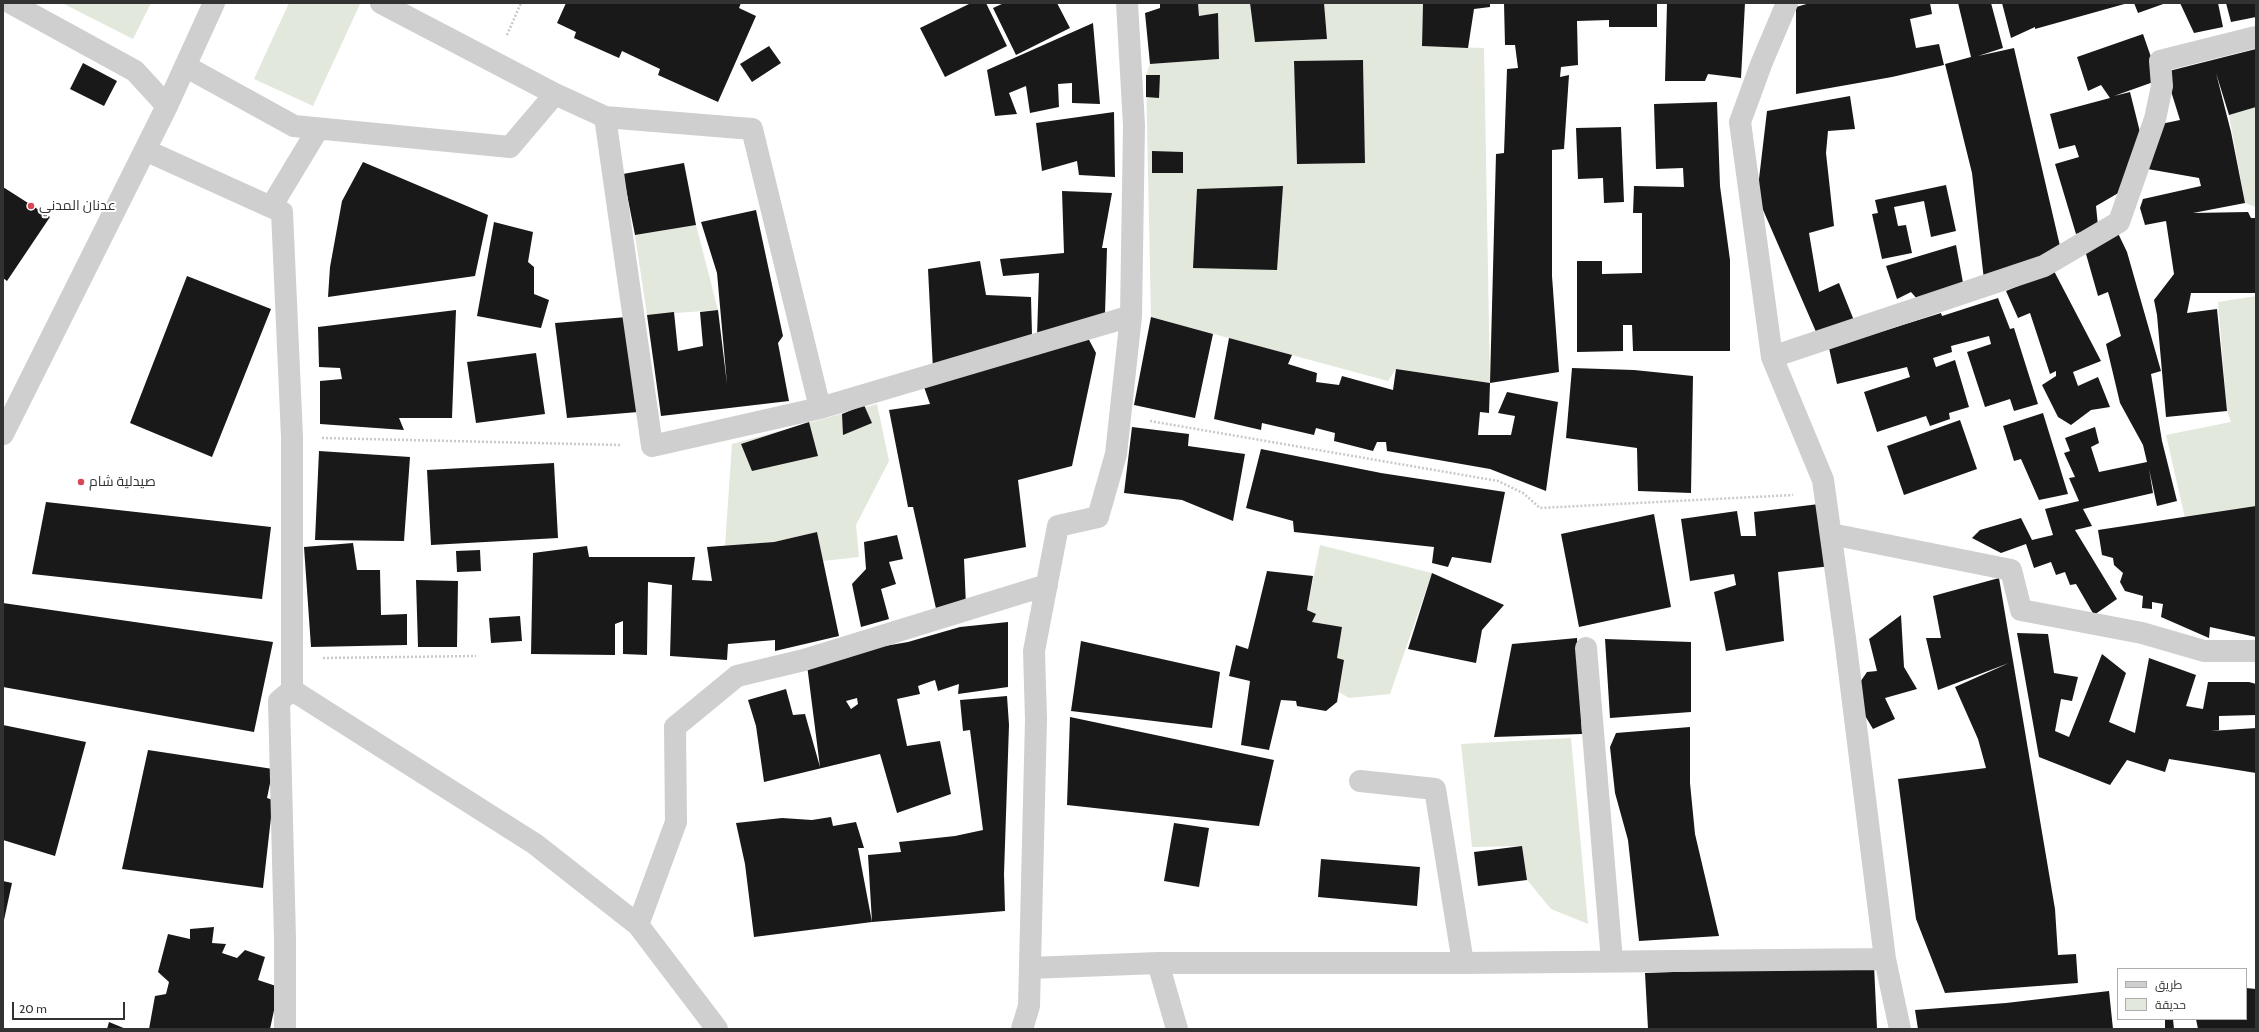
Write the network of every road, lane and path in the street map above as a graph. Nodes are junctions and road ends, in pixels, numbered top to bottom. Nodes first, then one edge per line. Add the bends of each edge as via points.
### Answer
1 (11, 3) edge
2 (214, 3) edge
3 (381, 3) edge
4 (1127, 3) edge
5 (1787, 3) edge
6 (2256, 36) edge
7 (185, 66) junction
8 (555, 94) junction
9 (167, 106) junction
10 (605, 117) junction
11 (318, 129) junction
12 (144, 150) junction
13 (271, 207) junction
14 (1131, 316) junction
15 (1772, 357) junction
16 (820, 408) junction
17 (1120, 416) junction
18 (3, 434) edge
19 (292, 437) junction
20 (652, 446) junction
21 (1825, 494) junction
22 (1831, 534) junction
23 (1047, 585) junction
24 (1586, 648) dead end
25 (2256, 651) edge
26 (476, 656) dead end
27 (292, 658) junction
28 (292, 690) junction
29 (1360, 782) dead end
30 (638, 925) junction
31 (1885, 958) junction
32 (1612, 961) junction
33 (1158, 963) junction
34 (1463, 963) junction
35 (1030, 968) junction
36 (285, 1029) edge
37 (717, 1029) edge
38 (1022, 1029) edge
39 (1177, 1029) edge
40 (1900, 1029) edge

1 - 9 street via 135,71
2 - 7 street
3 - 8 street
4 - 14 street via 1134,125
5 - 15 street via 1740,122
6 - 15 street via 2160,61 2162,86 2155,119 2118,222 2044,266
7 - 9 street
7 - 11 street via 294,126
8 - 10 street
8 - 11 street via 510,147
9 - 12 street
10 - 16 street via 752,128
10 - 20 street
11 - 13 street
12 - 13 street
12 - 18 street
13 - 19 street via 282,212
14 - 16 street
14 - 17 street
15 - 21 street via 1823,480
16 - 20 street
17 - 21 path via 1498,482 1523,493 1540,508
17 - 23 street via 1116,454 1098,517 1058,526
19 - 20 path
19 - 27 street
21 - 22 street
22 - 25 street via 2010,570 2021,610 2142,633 2204,651
22 - 31 street
23 - 30 street via 804,660 737,676 680,722 675,727 676,822
23 - 35 street via 1034,651 1036,719
24 - 32 street
26 - 27 path
27 - 28 street
28 - 30 street via 535,844
28 - 36 street via 279,701
29 - 34 street via 1435,789
30 - 37 street
31 - 32 street
31 - 40 street
32 - 34 street
33 - 34 street
33 - 35 street
33 - 39 street
35 - 38 street via 1029,1006

